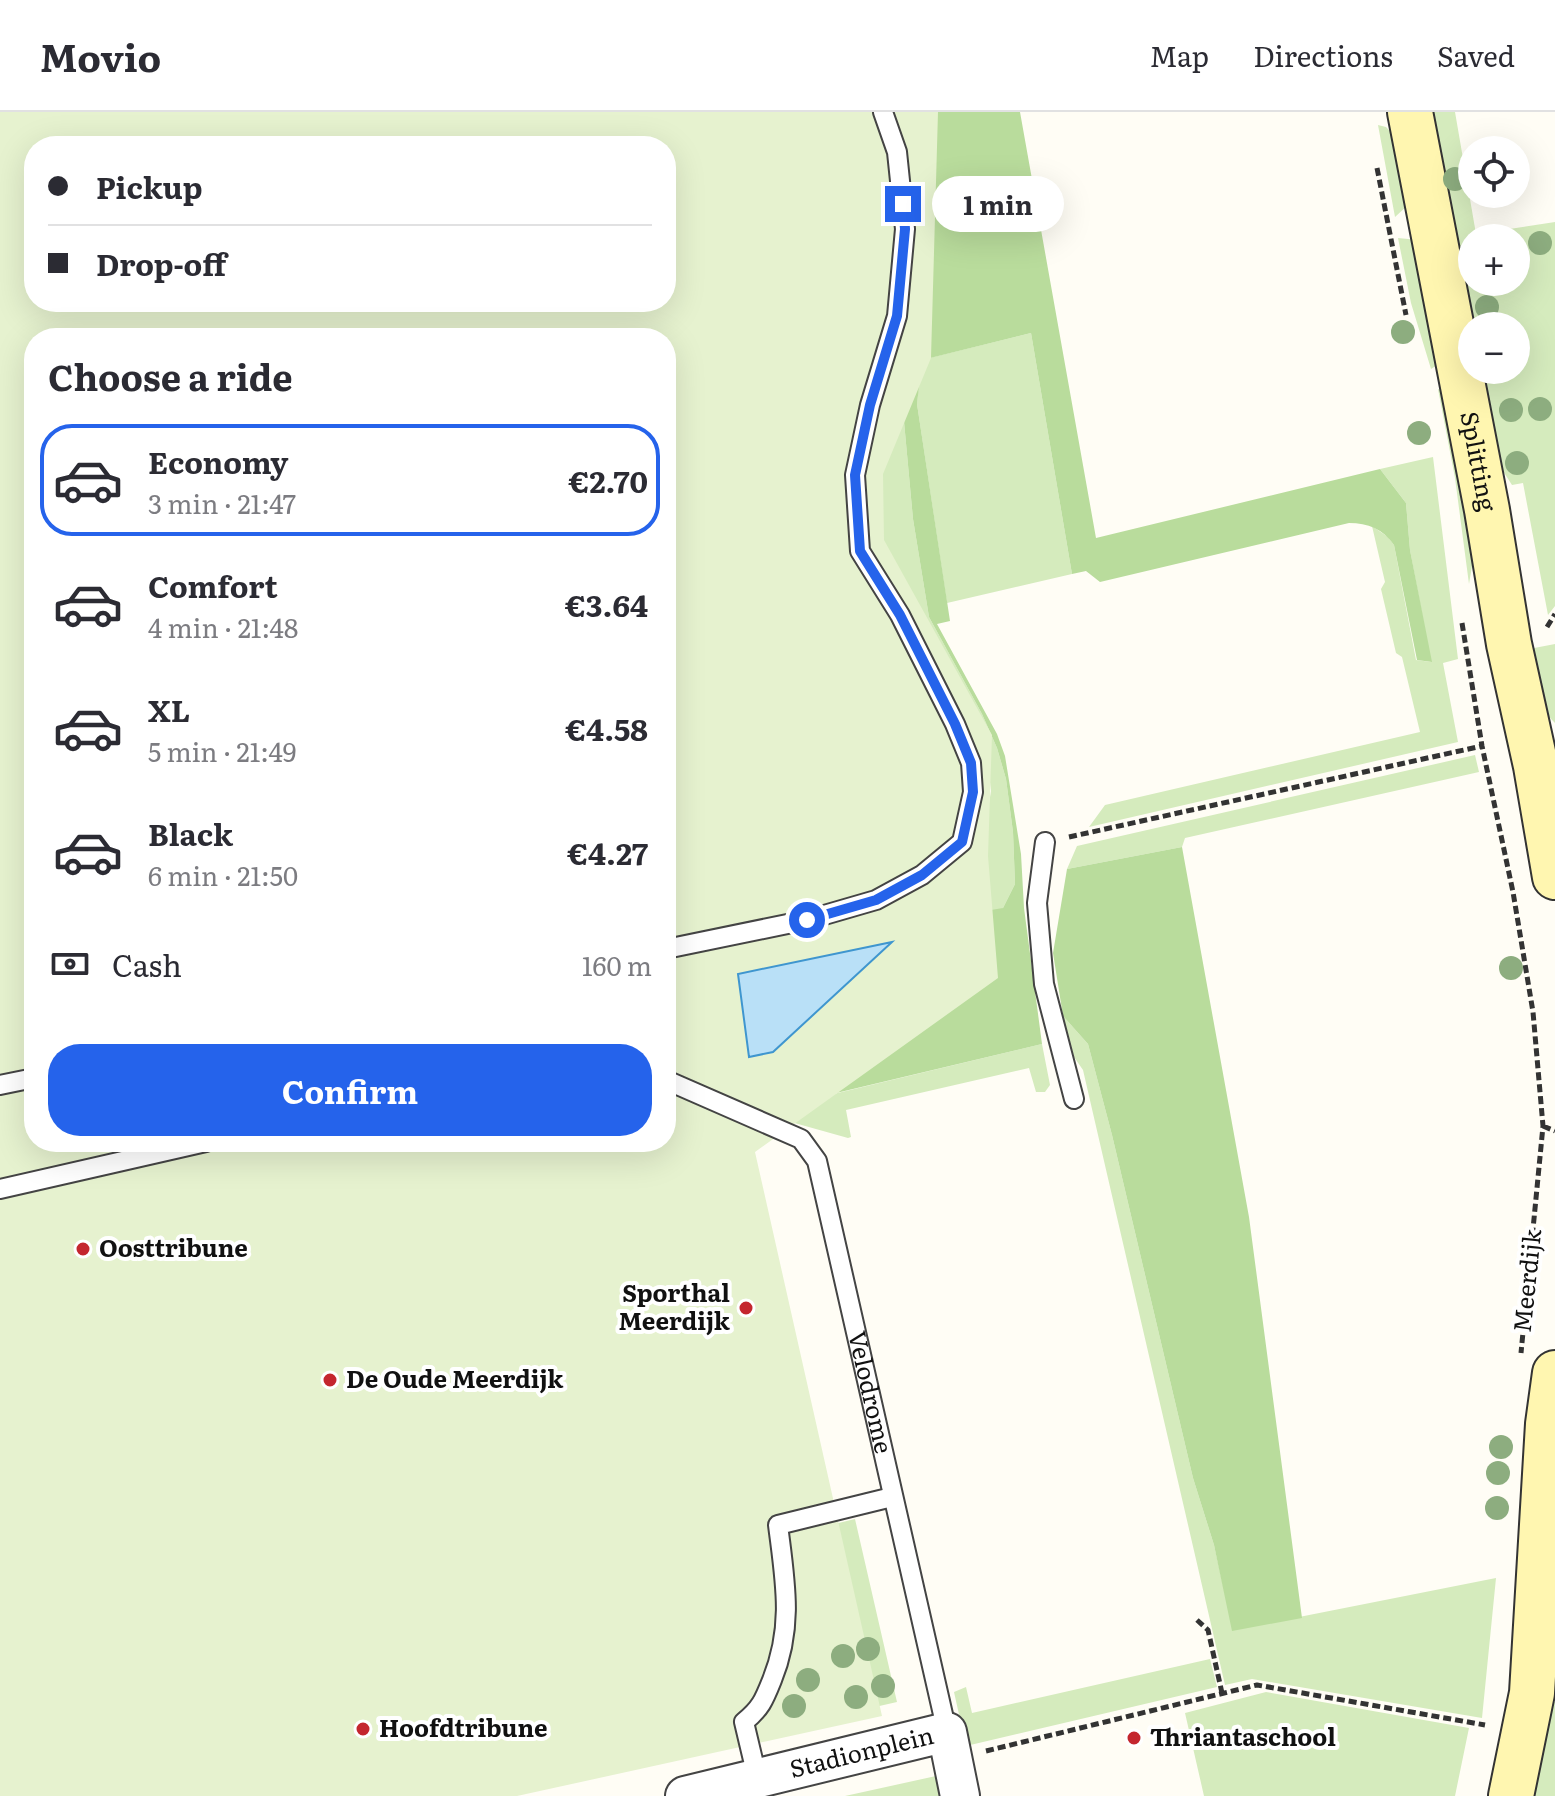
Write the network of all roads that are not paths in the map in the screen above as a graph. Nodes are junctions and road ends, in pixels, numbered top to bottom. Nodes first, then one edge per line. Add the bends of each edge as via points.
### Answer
1 (883, 112) edge
2 (1410, 112) edge
3 (1546, 764) edge
4 (1045, 842) road end
5 (1555, 877) edge
6 (676, 947) edge
7 (24, 1080) edge
8 (676, 1084) edge
9 (0, 1085) edge
10 (1074, 1099) dead end
11 (162, 1152) edge
12 (0, 1189) edge
13 (1538, 1370) edge
14 (892, 1497) junction
15 (949, 1746) junction
16 (760, 1787) edge
17 (685, 1796) edge
18 (960, 1796) edge
19 (1511, 1796) edge

1 - 6 lane via 897,152 905,229 897,316 855,475 860,551 900,615 971,763 973,792 962,842 922,875 876,900
2 - 3 street, Splitting via 1509,644
3 - 5 street
4 - 10 lane via 1037,903 1044,984
7 - 9 lane
8 - 14 lane, Velodrome via 801,1139 817,1161
11 - 12 lane
13 - 19 street via 1548,1424 1532,1693
14 - 15 lane, Velodrome
14 - 16 lane via 778,1525 788,1608 782,1656 760,1709 744,1722
15 - 16 street, Stadionplein
15 - 18 street, Velodrome
16 - 17 street, Stadionplein

